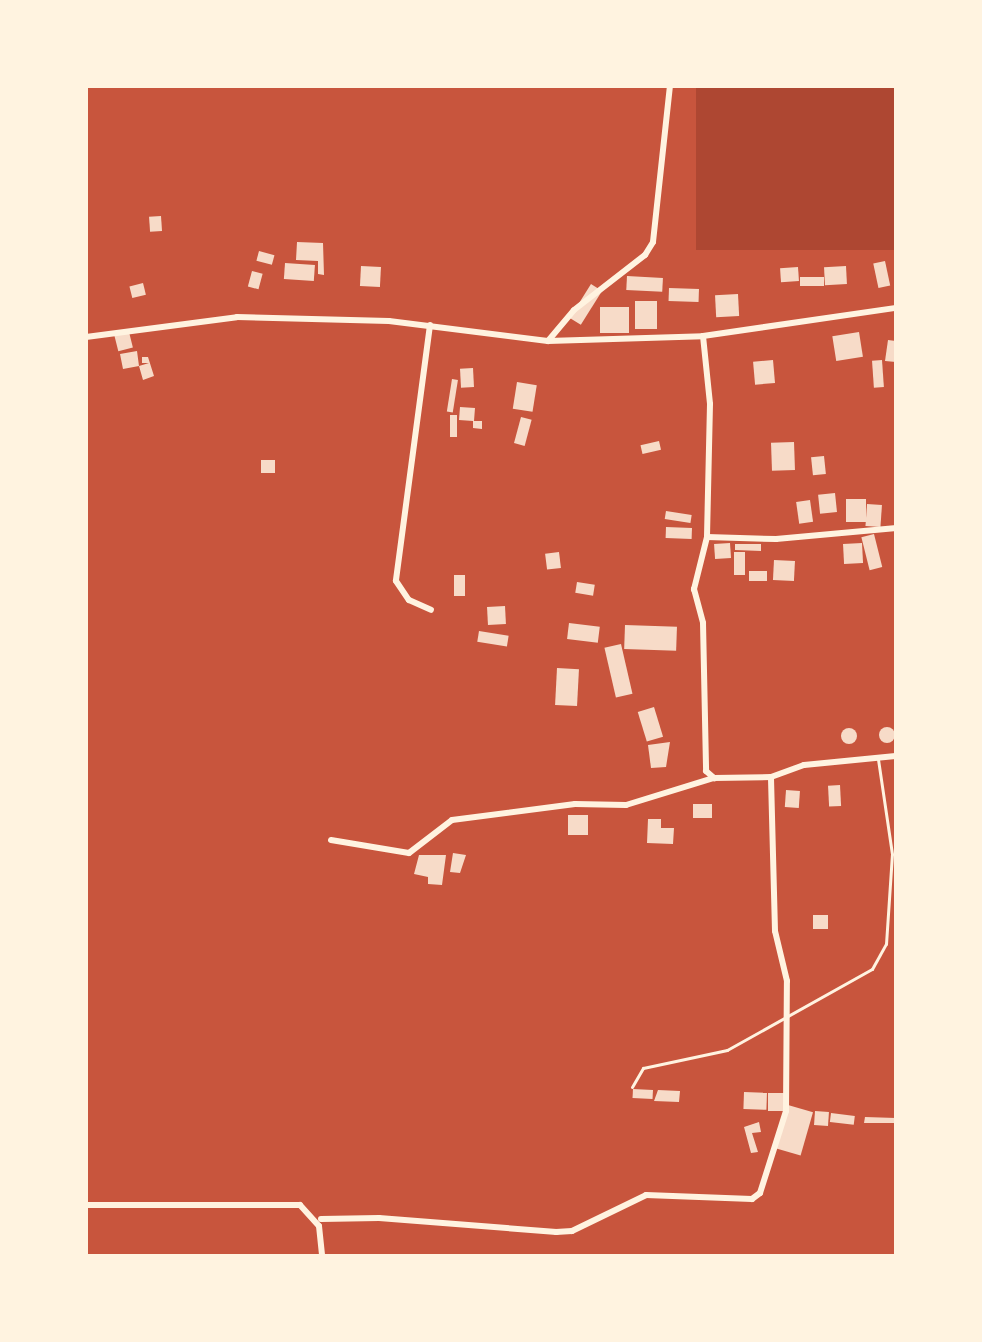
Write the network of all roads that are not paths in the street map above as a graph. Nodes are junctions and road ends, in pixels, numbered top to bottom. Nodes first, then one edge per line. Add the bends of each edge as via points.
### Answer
1 (670, 86) edge
2 (896, 308) edge
3 (430, 325) junction
4 (703, 336) junction
5 (86, 337) edge
6 (548, 341) junction
7 (896, 528) edge
8 (707, 537) junction
9 (431, 610) dead end
10 (896, 756) edge
11 (878, 757) junction
12 (771, 777) junction
13 (714, 778) junction
14 (331, 840) dead end
15 (786, 1021) junction
16 (632, 1087) dead end
17 (86, 1205) edge
18 (321, 1219) dead end
19 (322, 1256) edge

1 - 6 street via 653,242 645,255 574,310
2 - 4 street
3 - 5 street via 237,317
3 - 6 street
3 - 9 street via 396,581 409,600
4 - 6 street
4 - 8 street via 710,404
7 - 8 street via 776,539
8 - 13 street via 694,589 703,623 704,761
10 - 11 street
11 - 12 street via 804,765
11 - 15 lane via 892,854 886,944 872,969
12 - 13 street
12 - 15 street via 775,931 787,981
13 - 14 street via 626,805 575,804 452,820 409,853
15 - 16 lane via 727,1050 643,1068
15 - 18 street via 786,1111 769,1176 752,1199 646,1195 572,1231 556,1232 379,1218
17 - 19 street via 300,1205 319,1226

